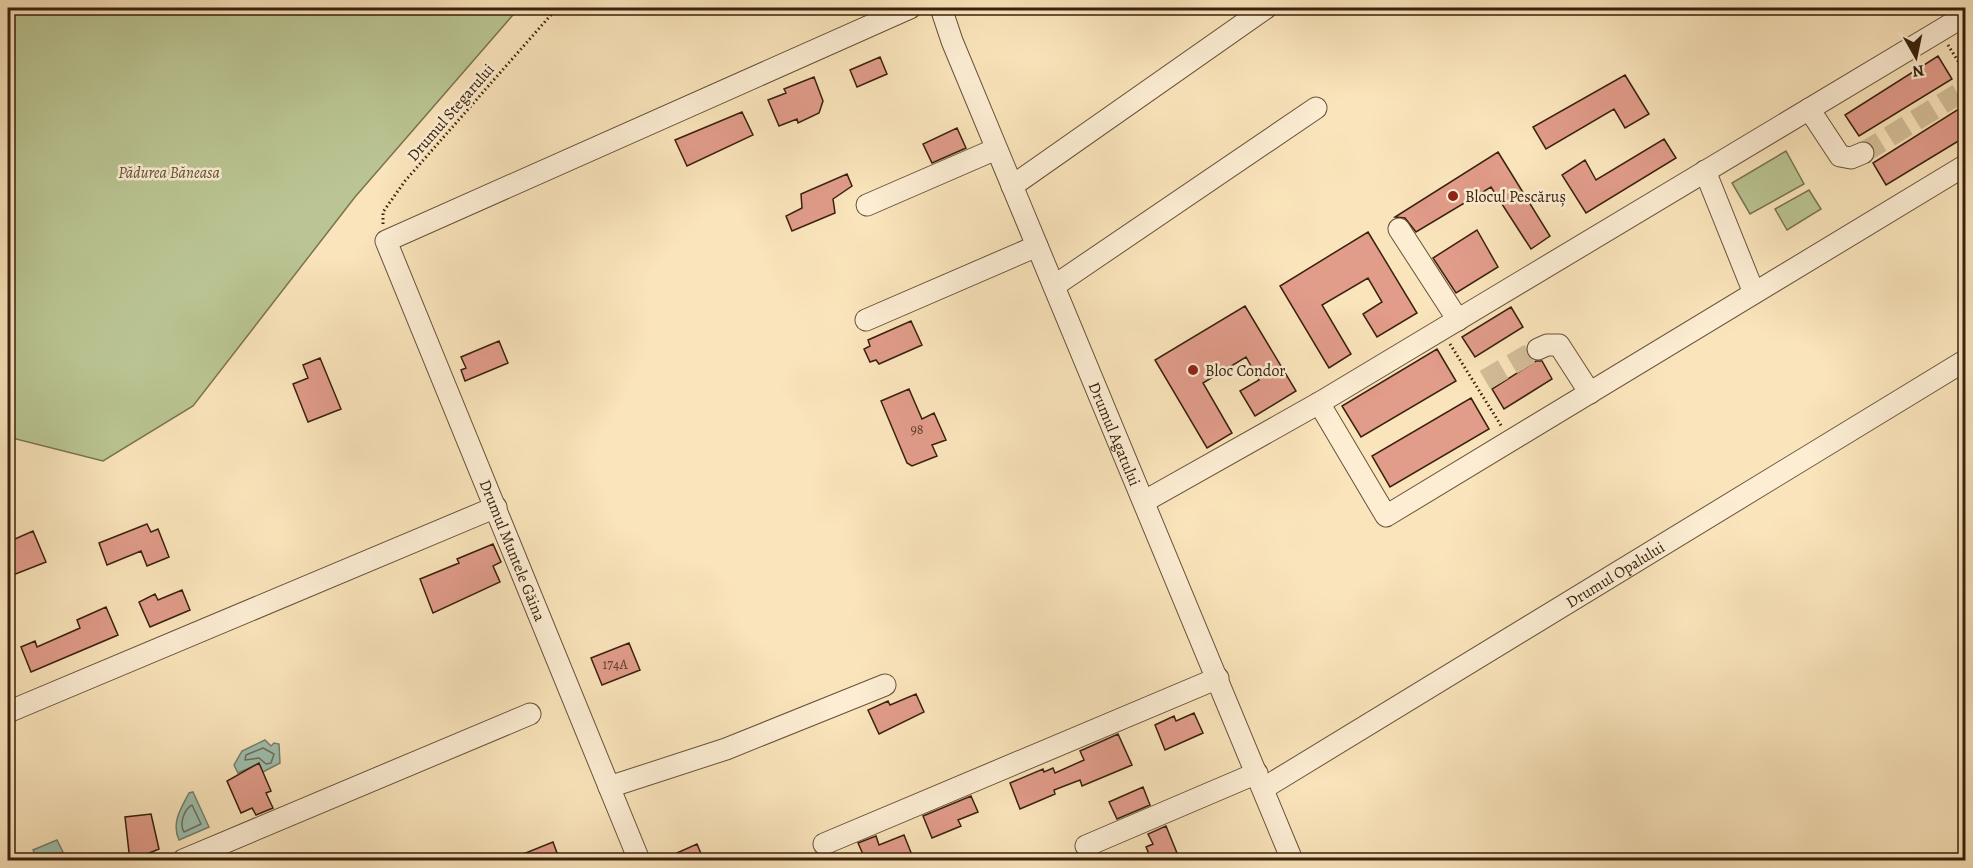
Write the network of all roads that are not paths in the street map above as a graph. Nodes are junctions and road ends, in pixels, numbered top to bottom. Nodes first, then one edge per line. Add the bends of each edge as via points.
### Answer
1 (909, 8) edge
2 (941, 8) edge
3 (1266, 8) edge
4 (1965, 15) edge
5 (1316, 108) dead end
6 (1809, 109) junction
7 (996, 149) junction
8 (1863, 153) tunnel mouth
9 (1965, 165) edge
10 (1706, 171) junction
11 (1012, 186) junction
12 (867, 205) dead end
13 (1399, 228) dead end
14 (1037, 246) junction
15 (1054, 286) junction
16 (1754, 293) junction
17 (866, 320) dead end
18 (1449, 325) junction
19 (1538, 349) tunnel mouth
20 (1965, 360) edge
21 (1590, 393) junction
22 (1319, 403) junction
23 (1145, 501) junction
24 (496, 507) junction
25 (1218, 678) junction
26 (885, 685) dead end
27 (8, 712) edge
28 (530, 714) dead end
29 (1260, 781) junction
30 (609, 787) junction
31 (824, 844) dead end
32 (1086, 846) dead end
33 (634, 859) edge
34 (183, 861) edge
35 (1292, 861) edge

1 - 24 street, Drumul Muntele Găina via 386,241
2 - 7 street, Drumul Agatului
3 - 11 street
4 - 6 street
5 - 15 street
6 - 8 street via 1840,156 1851,158
6 - 10 street
7 - 11 street, Drumul Agatului
7 - 12 street
9 - 16 street
10 - 16 street
10 - 18 street
11 - 14 street, Drumul Agatului
13 - 18 street
14 - 15 street, Drumul Agatului
14 - 17 street
15 - 23 street, Drumul Agatului
16 - 21 street
18 - 22 street
19 - 21 street via 1559,345
20 - 29 street, Drumul Opalului
21 - 22 street via 1386,516
22 - 23 street
23 - 25 street, Drumul Agatului
24 - 27 street
24 - 30 street, Drumul Muntele Găina
25 - 29 street, Drumul Agatului
25 - 31 street
26 - 30 street via 726,749
28 - 34 street
29 - 32 street, Drumul Opalului
29 - 35 street, Drumul Agatului
30 - 33 street, Drumul Muntele Găina

